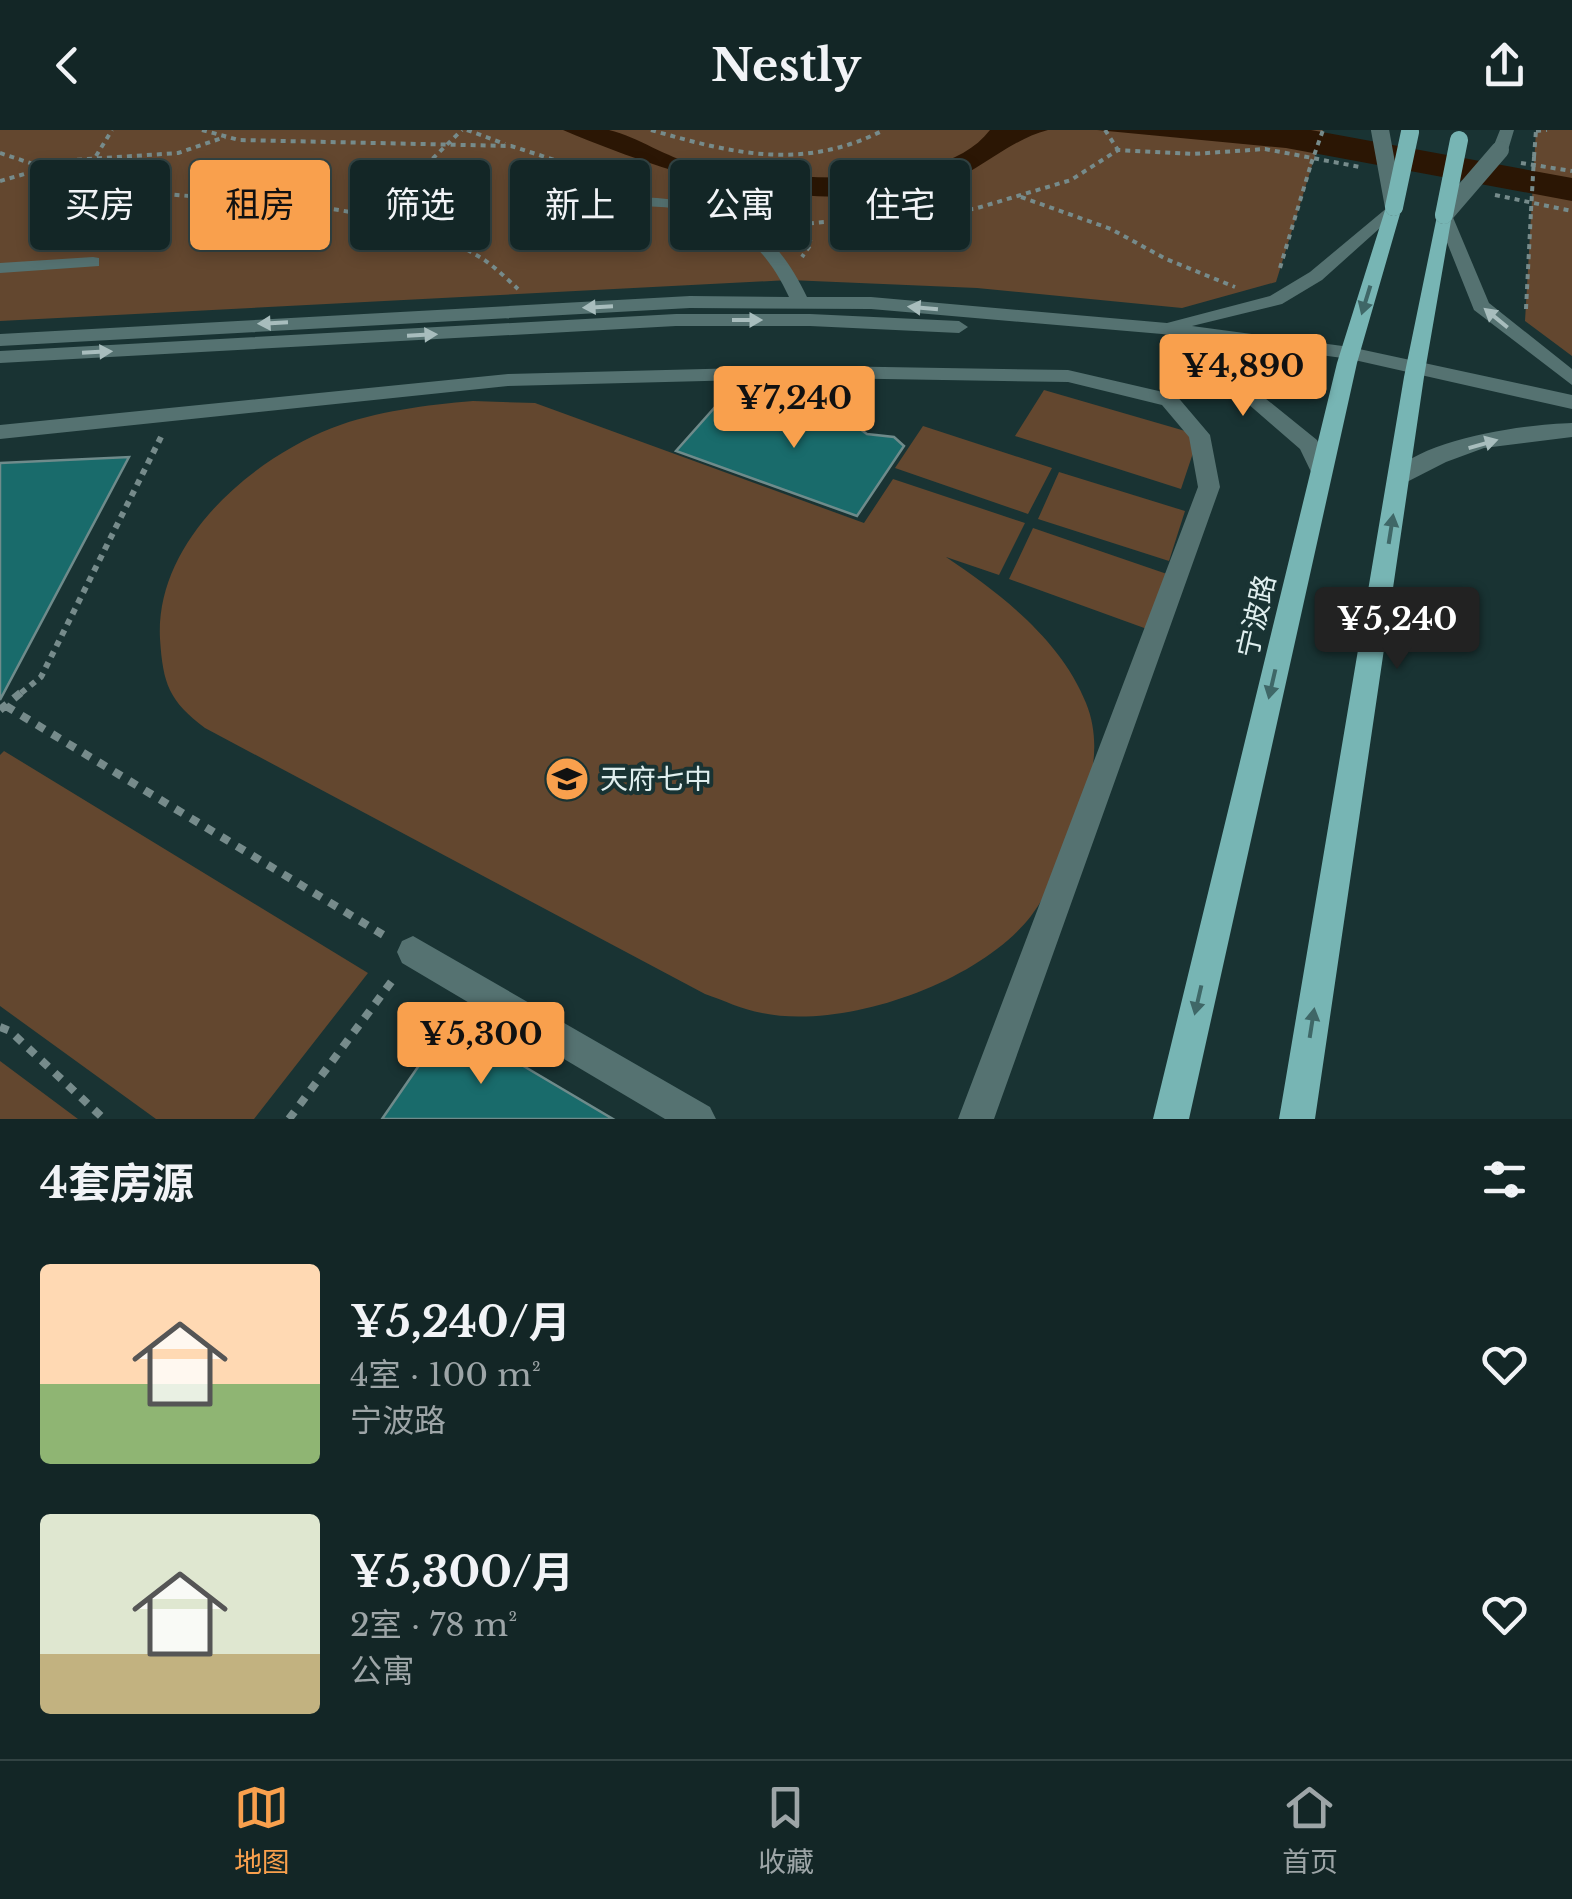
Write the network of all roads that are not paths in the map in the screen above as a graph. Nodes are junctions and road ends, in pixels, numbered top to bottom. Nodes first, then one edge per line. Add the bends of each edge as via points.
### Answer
1 (1380, 130) edge
2 (1507, 130) edge
3 (1411, 131) edge
4 (1459, 135) edge
5 (650, 201) edge
6 (1394, 207) junction
7 (1444, 216) junction
8 (92, 262) dead end
9 (0, 268) edge
10 (800, 300) junction
11 (1162, 328) junction
12 (0, 340) edge
13 (1193, 346) junction
14 (0, 357) edge
15 (1349, 358) junction
16 (1416, 371) junction
17 (1572, 379) edge
18 (1572, 402) edge
19 (1572, 414) edge
20 (1572, 430) edge
21 (0, 432) edge
22 (1321, 471) junction
23 (1400, 478) junction
24 (413, 952) road end
25 (698, 1119) edge
26 (976, 1119) edge
27 (1170, 1119) edge
28 (1297, 1119) edge

1 - 6 street, bridge
2 - 7 street, bridge via 1500,150
3 - 6 main road, 宁波路, bridge
4 - 7 main road, bridge
5 - 10 street via 693,206 740,224 773,251
6 - 11 street via 1316,276 1276,300
6 -> 15 main road, 宁波路
7 - 16 main road
17 -> 7 street via 1481,306
8 - 9 street
11 -> 10 street
10 -> 12 street
11 - 15 street
14 -> 13 street via 676,320 943,326
13 - 15 street
13 - 22 street via 1308,445
15 - 16 street
15 - 22 main road, 宁波路
16 - 18 street
16 - 19 street
16 - 23 main road
23 -> 20 street via 1426,460 1532,430
21 - 26 street via 508,380 824,372 1068,376 1169,400 1199,435 1209,487
22 -> 27 main road, 宁波路
28 -> 23 main road
24 - 25 street

